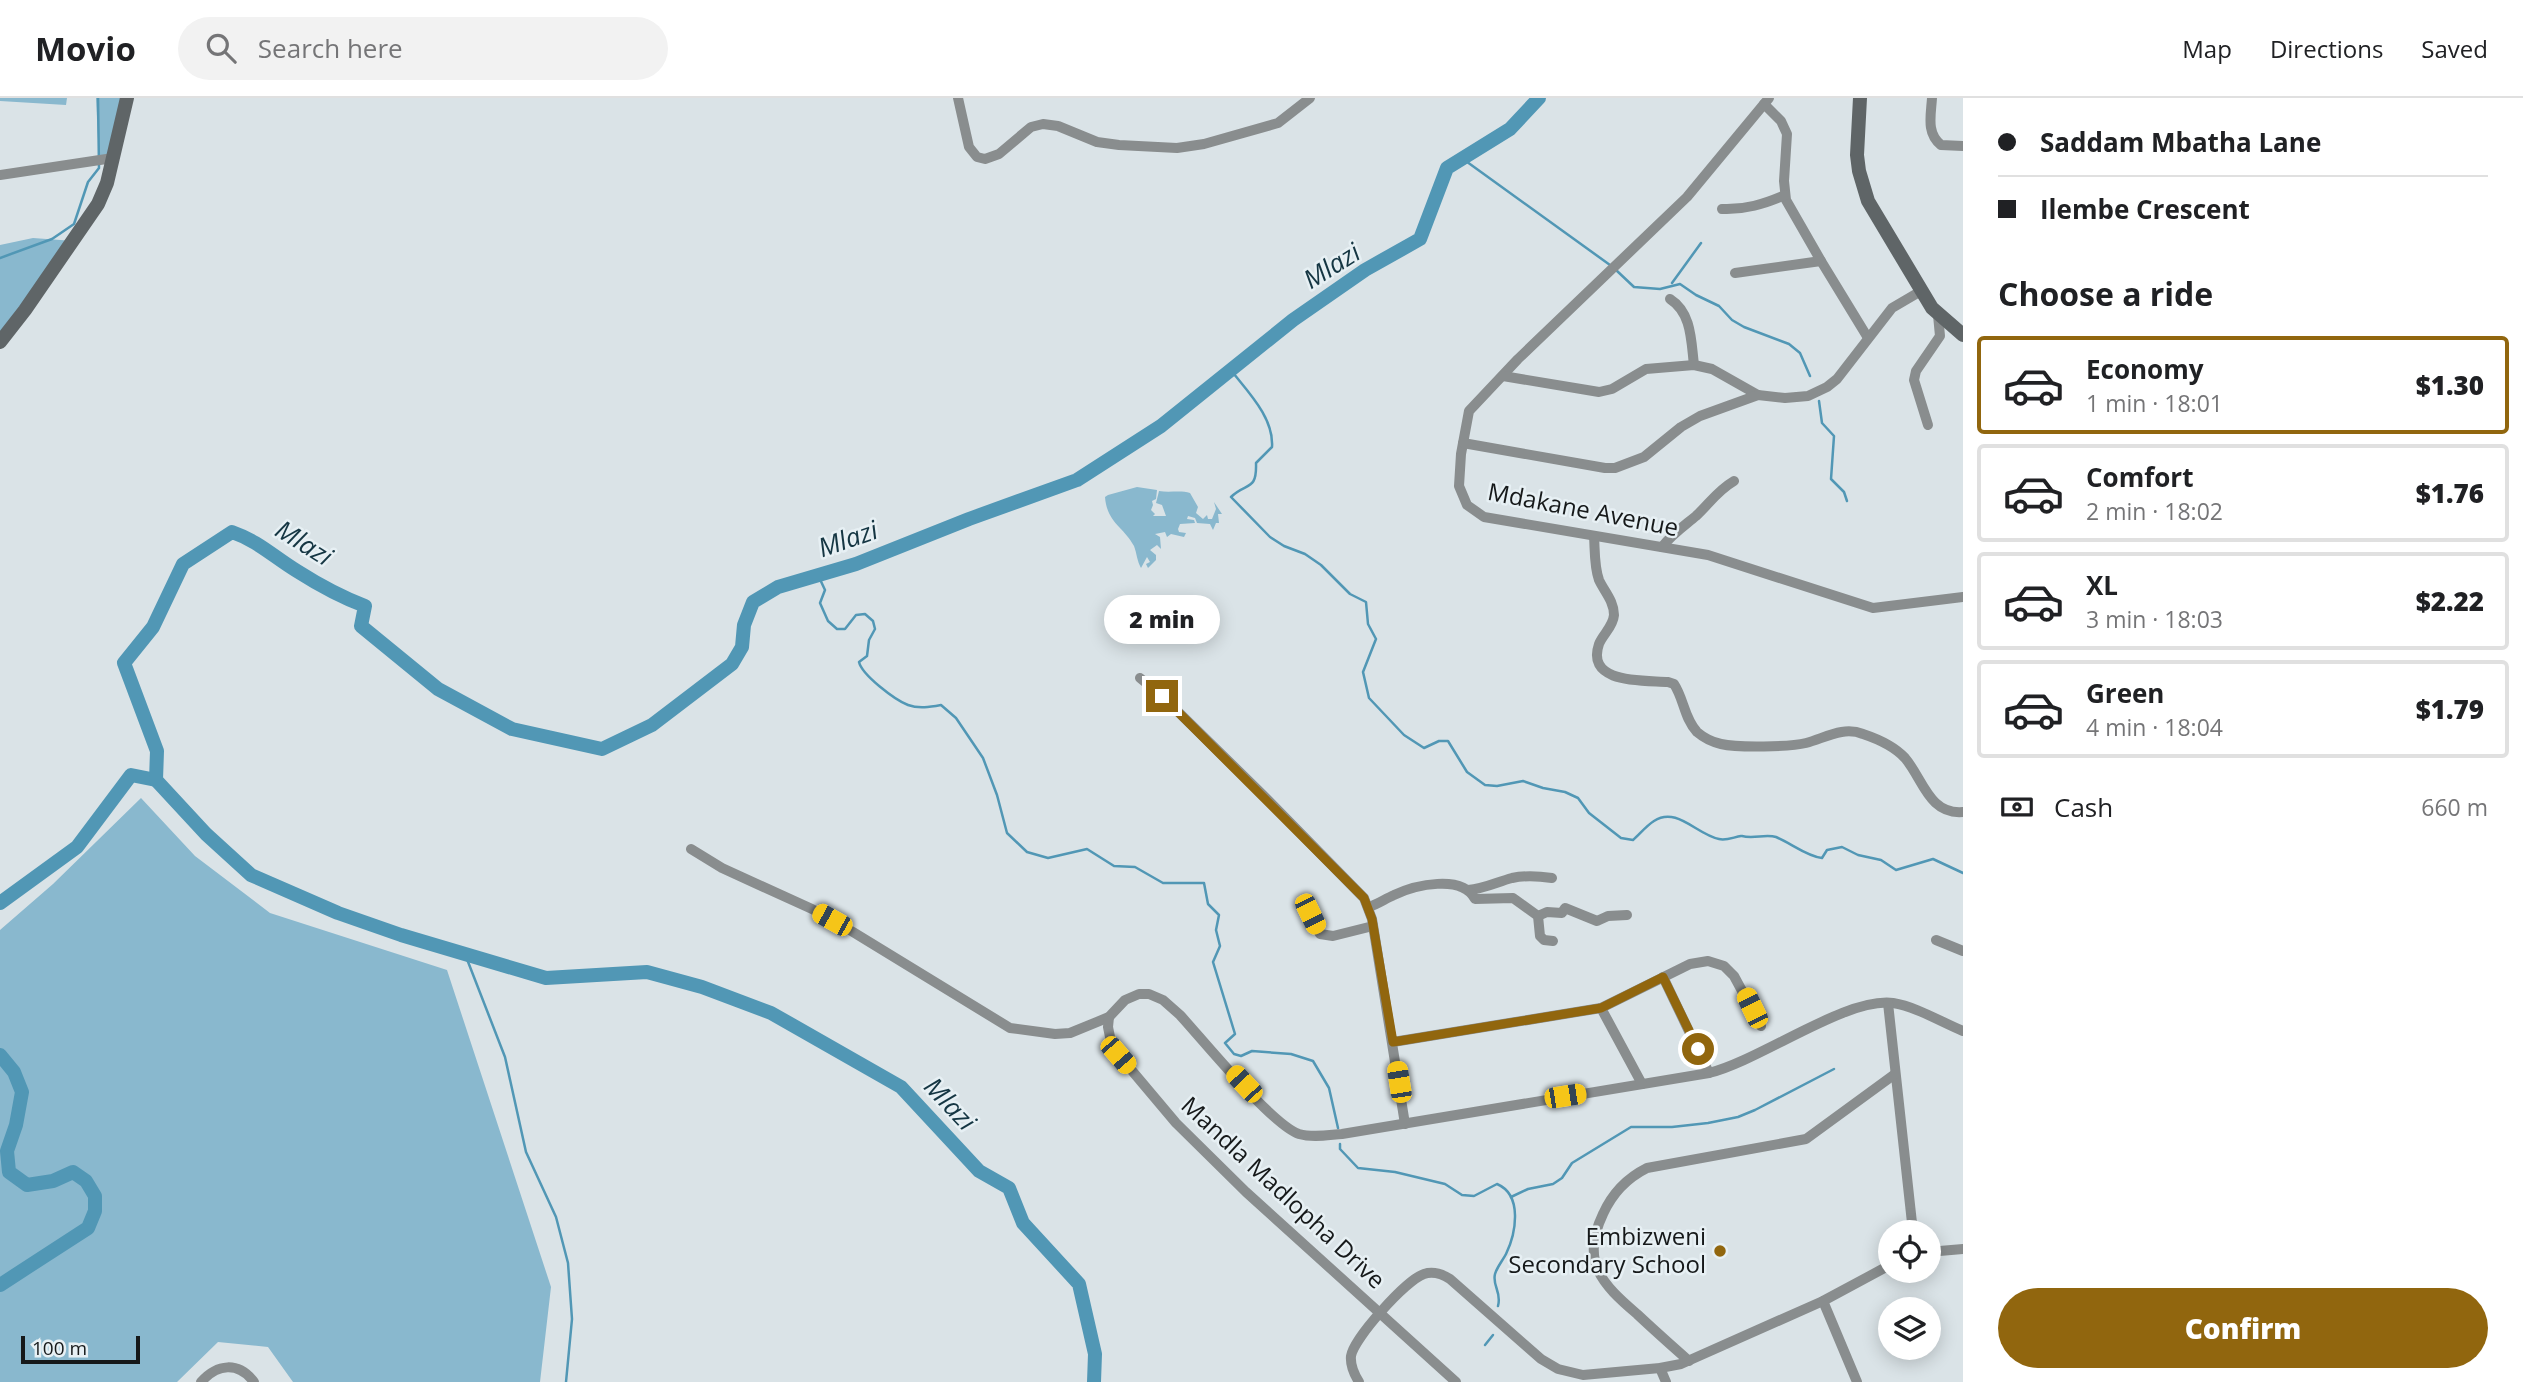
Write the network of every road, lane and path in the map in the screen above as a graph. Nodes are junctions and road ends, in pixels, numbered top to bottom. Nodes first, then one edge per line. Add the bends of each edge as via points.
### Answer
1 (127, 98) edge
2 (958, 98) edge
3 (1311, 98) edge
4 (1860, 98) edge
5 (1932, 98) edge
6 (1766, 101) edge
7 (1963, 146) edge
8 (109, 159) junction
9 (0, 175) edge
10 (1785, 195) junction
11 (1722, 209) dead end
12 (1821, 261) junction
13 (1735, 273) dead end
14 (1921, 291) junction
15 (1670, 299) dead end
16 (1938, 315) junction
17 (1963, 334) edge
18 (1868, 338) junction
19 (0, 341) edge
20 (1694, 365) junction
21 (1503, 376) junction
22 (1758, 395) junction
23 (1928, 425) dead end
24 (1463, 443) junction
25 (1734, 481) dead end
26 (1594, 536) junction
27 (1662, 547) junction
28 (1963, 597) edge
29 (1140, 678) dead end
30 (1963, 812) edge
31 (691, 849) dead end
32 (1552, 878) dead end
33 (1468, 890) junction
34 (1369, 907) junction
35 (1310, 914) dead end
36 (1627, 915) dead end
37 (1538, 916) junction
38 (1373, 926) junction
39 (1936, 940) dead end
40 (1553, 941) dead end
41 (1963, 951) edge
42 (1663, 977) junction
43 (1888, 1003) junction
44 (1601, 1008) junction
45 (1109, 1017) junction
46 (1761, 1026) dead end
47 (1963, 1031) edge
48 (1393, 1042) junction
49 (1709, 1073) junction
50 (1895, 1074) junction
51 (1642, 1084) junction
52 (1405, 1124) junction
53 (1912, 1220) edge
54 (1963, 1249) edge
55 (1941, 1251) edge
56 (1878, 1271) edge
57 (1823, 1301) junction
58 (1380, 1314) junction
59 (1689, 1361) junction
60 (1660, 1368) junction
61 (201, 1382) edge
62 (254, 1382) edge
63 (1359, 1382) edge
64 (1456, 1382) edge
65 (1666, 1382) edge
66 (1857, 1382) edge

1 - 8 street
2 - 3 street via 969,147 976,157 985,159 999,154 1026,129 1043,124 1119,145 1177,148 1204,144 1278,123
4 - 14 street via 1857,155 1863,186 1876,218
5 - 7 street via 1933,138 1941,145
6 - 10 street via 1786,128
6 - 21 street, Mdakane Avenue via 1687,197
8 - 9 street
8 - 19 street via 103,193 90,218
10 - 11 street via 1759,206
10 - 12 street
12 - 13 street
12 - 18 street
14 - 16 street
14 - 18 street via 1892,308
15 - 20 street via 1686,316
16 - 17 street
16 - 23 street via 1940,337 1914,380
18 - 22 street via 1837,379 1818,392 1797,397
20 - 21 street via 1646,369 1599,392
20 - 22 street via 1712,369
21 - 24 street, Mdakane Avenue via 1469,411
22 - 24 street via 1700,416 1644,457 1615,468
24 - 26 street, Mdakane Avenue via 1460,491 1466,505 1477,513
25 - 27 street
26 - 27 street, Mdakane Avenue
26 - 30 street via 1598,576 1613,610 1598,649 1600,664 1610,674 1623,680 1674,684 1699,734 1722,744 1798,744 1844,731 1873,737 1903,756 1934,803 1943,810
27 - 28 street, Mdakane Avenue via 1722,560 1873,608
29 - 34 street via 1351,883
31 - 45 street via 853,932 1010,1028 1070,1033
32 - 33 street via 1534,875
33 - 34 street via 1452,883 1429,886
33 - 37 street via 1475,899 1513,898
34 - 38 street
35 - 38 street via 1320,934 1333,936
36 - 37 street via 1597,921 1565,908 1562,913
37 - 40 street via 1541,936
38 - 48 street
39 - 41 street
42 - 44 street
42 - 46 street via 1700,961 1724,965
42 - 49 street
43 - 47 street
43 - 49 street via 1858,1007 1738,1065
43 - 50 street
44 - 48 street
44 - 51 street
45 - 52 street via 1132,996 1149,994 1163,1000 1275,1118 1298,1133 1342,1134
45 - 58 street, Mandla Madlopha Drive via 1112,1047 1176,1124
48 - 52 street
49 - 51 street
50 - 53 street
50 - 59 street via 1806,1139 1647,1168 1616,1192 1594,1239 1601,1278
51 - 52 street
54 - 55 street
56 - 57 street
57 - 59 street
57 - 66 street
58 - 60 street via 1418,1277 1436,1273 1450,1279 1558,1369 1583,1375
58 - 63 street via 1353,1349 1351,1365
58 - 64 street, Mandla Madlopha Drive
59 - 60 street
60 - 65 street
61 - 62 street via 225,1367 242,1371

